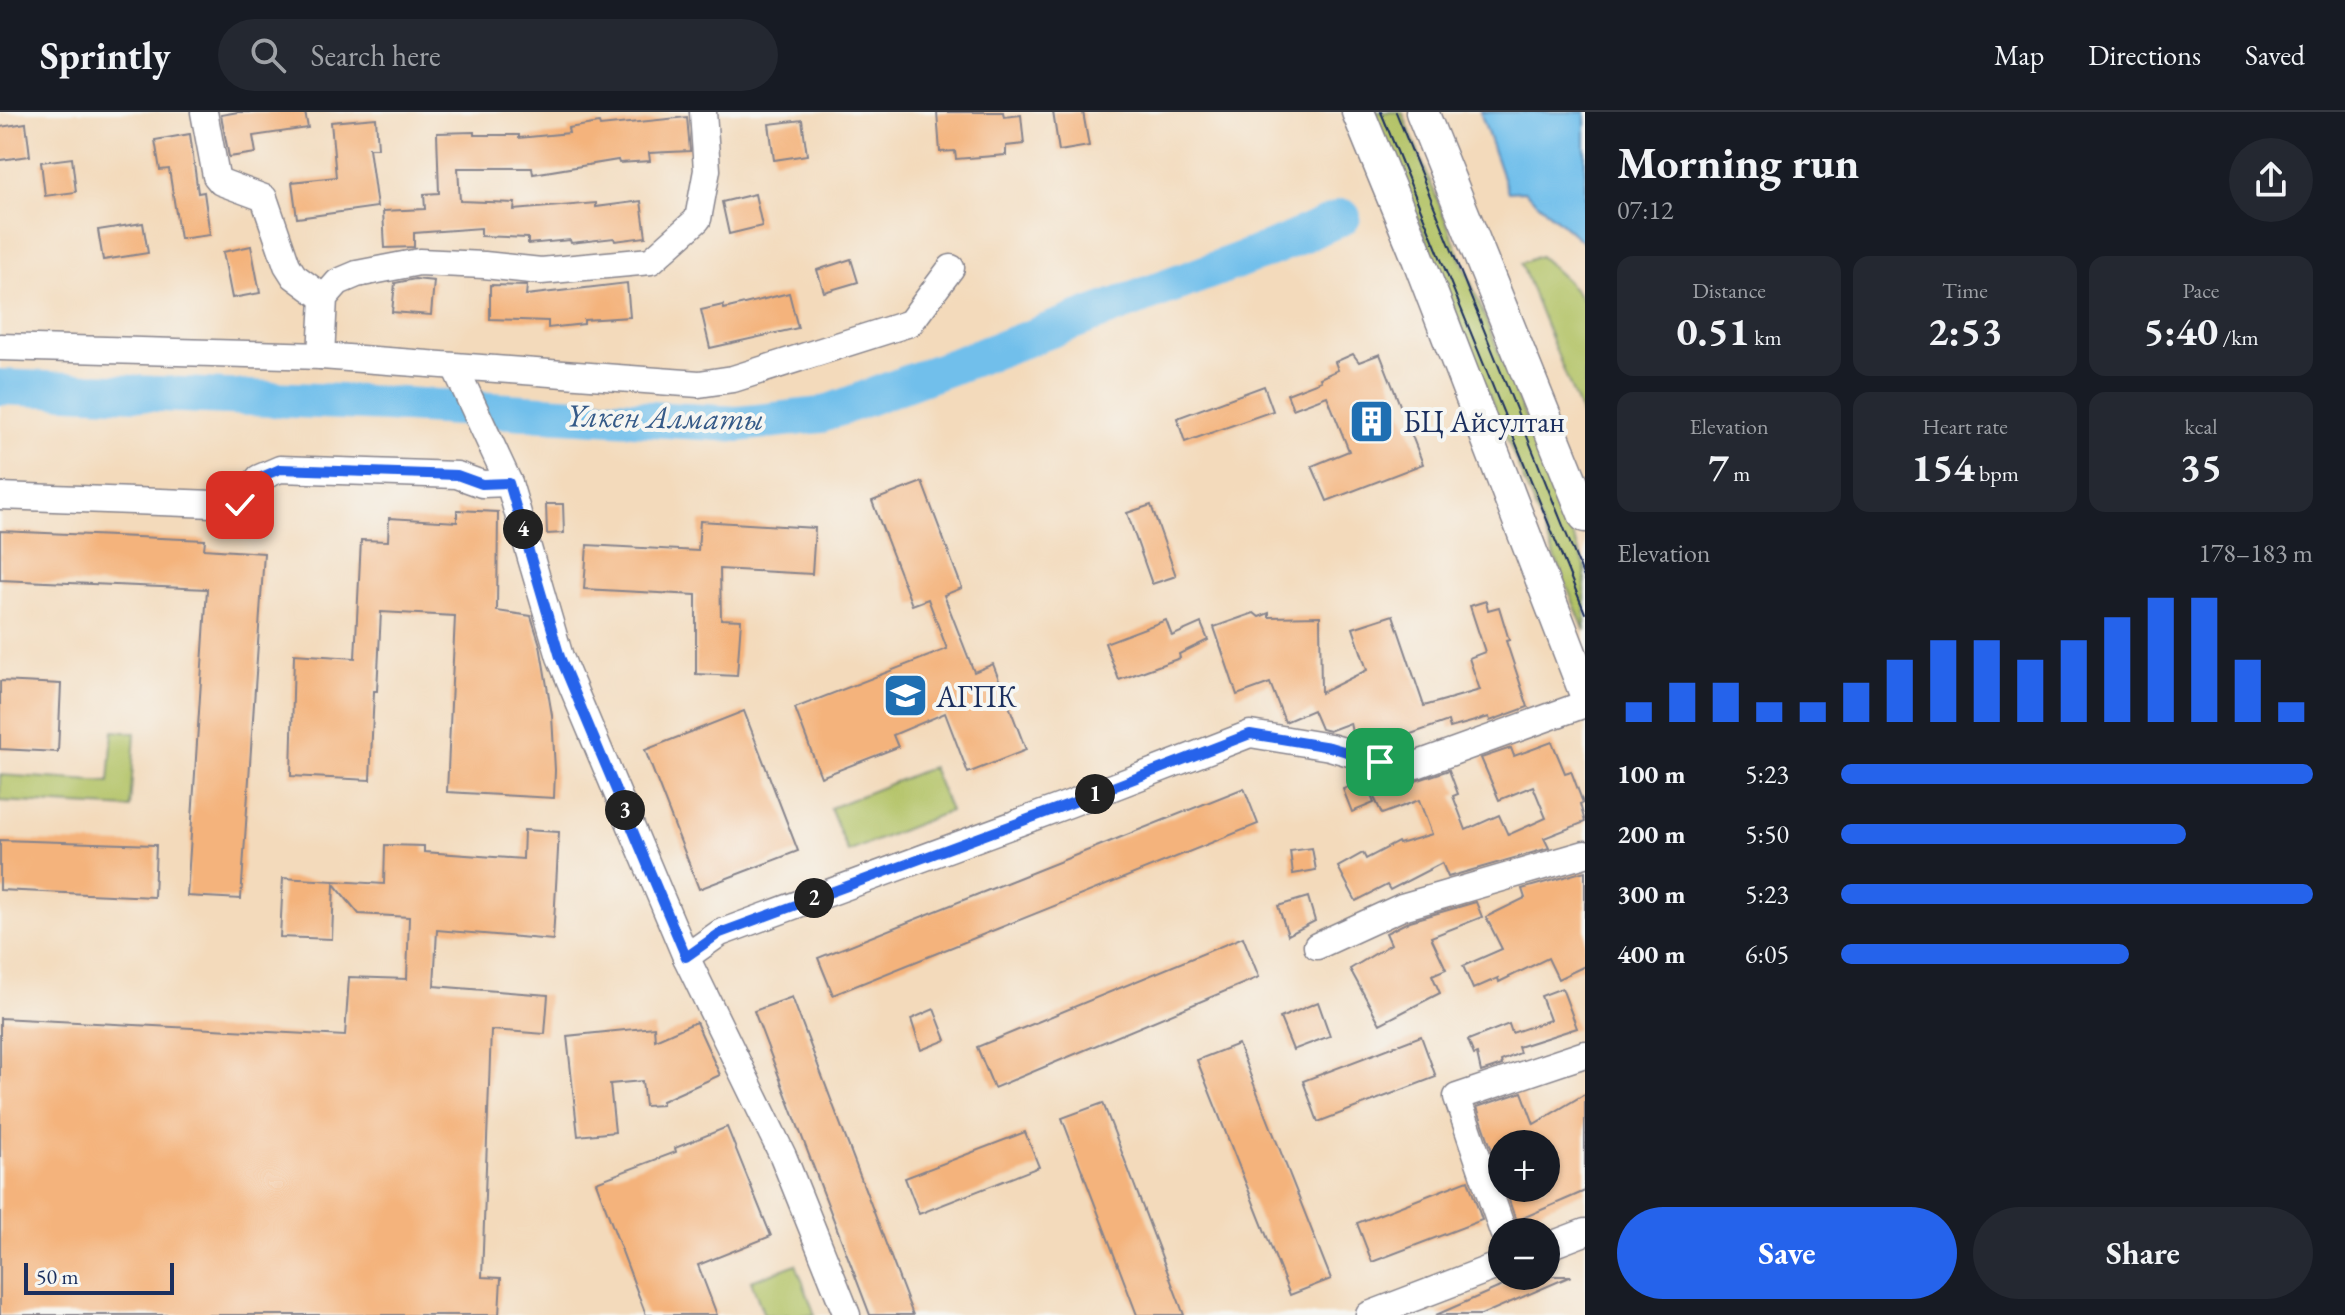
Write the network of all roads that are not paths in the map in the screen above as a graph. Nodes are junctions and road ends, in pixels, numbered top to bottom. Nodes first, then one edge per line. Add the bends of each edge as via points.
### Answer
1 (204, 112) edge
2 (703, 112) edge
3 (1358, 112) edge
4 (1422, 112) edge
5 (951, 268) dead end
6 (324, 298) junction
7 (0, 347) edge
8 (321, 356) junction
9 (455, 367) junction
10 (509, 483) junction
11 (0, 496) edge
12 (1585, 516) edge
13 (1585, 692) edge
14 (1585, 704) edge
15 (1585, 854) edge
16 (1317, 946) dead end
17 (686, 957) junction
18 (1585, 1054) edge
19 (1498, 1218) edge
20 (1585, 1232) edge
21 (1560, 1242) edge
22 (1488, 1269) edge
23 (847, 1315) edge
24 (1369, 1315) edge

1 - 6 street via 216,176 226,186 264,198 287,265
2 - 6 street via 707,170 698,219 651,261 541,271 419,262 357,274 338,282
3 - 13 main road
4 - 12 main road
5 - 9 street via 910,323 733,379 699,384
6 - 8 street
7 - 8 street
8 - 9 street
9 - 10 street
10 - 11 street via 482,484 457,475 280,469 259,478 240,505
10 - 17 street via 560,657
14 - 17 street via 1416,765 1250,734 720,933
15 - 16 street via 1402,907
17 - 23 street via 783,1156
18 - 19 street via 1457,1097
20 - 21 street
22 - 24 street

